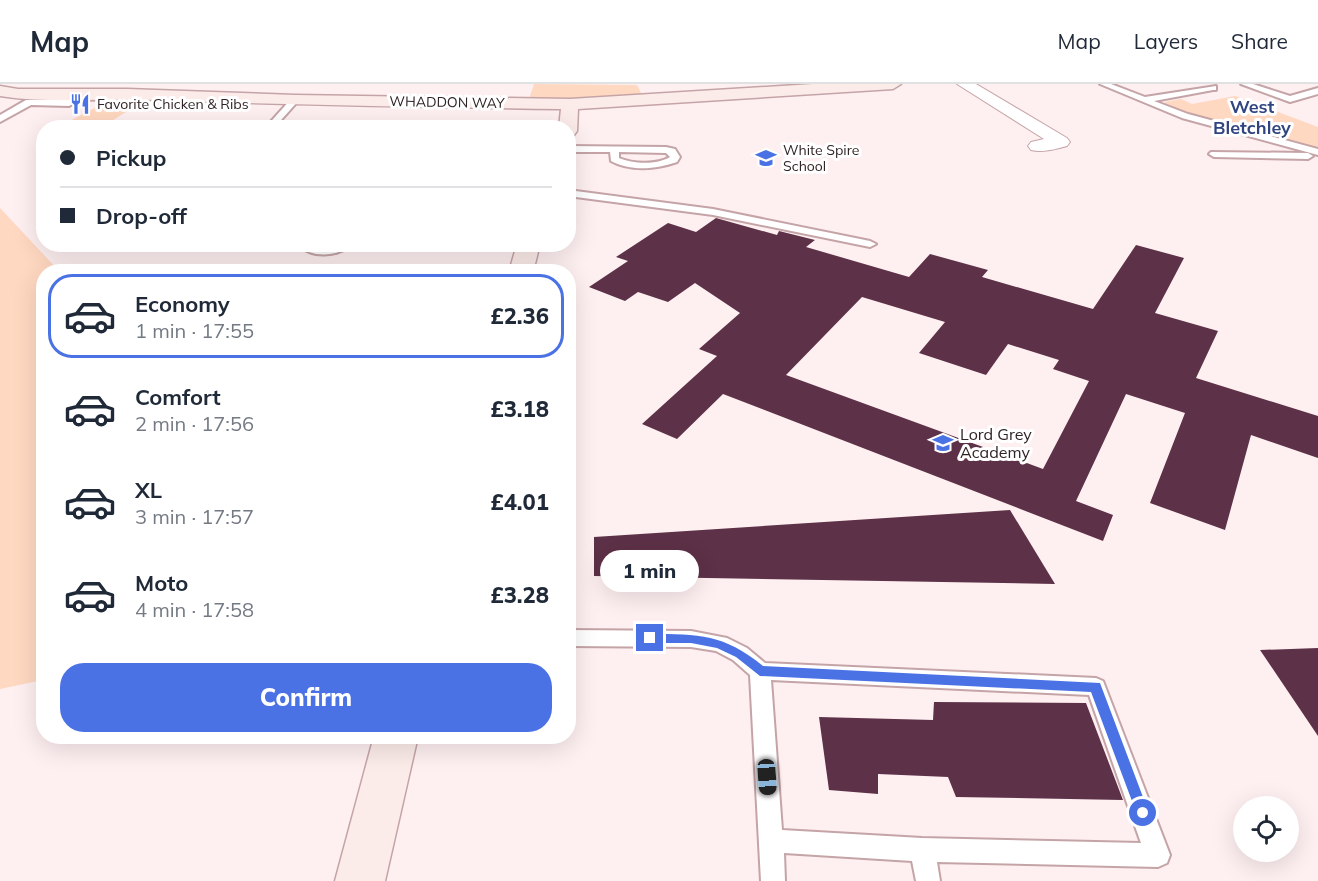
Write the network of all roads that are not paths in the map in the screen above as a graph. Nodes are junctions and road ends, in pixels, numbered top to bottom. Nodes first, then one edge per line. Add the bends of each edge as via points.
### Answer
1 (893, 84) edge
2 (965, 84) edge
3 (1104, 84) edge
4 (1245, 84) edge
5 (793, 88) edge
6 (1213, 88) dead end
7 (134, 89) edge
8 (1318, 91) edge
9 (0, 92) edge
10 (18, 94) junction
11 (84, 94) junction
12 (296, 100) junction
13 (1144, 100) junction
14 (0, 104) edge
15 (570, 104) junction
16 (0, 119) edge
17 (277, 120) edge
18 (569, 120) edge
19 (1037, 146) dead end
20 (576, 149) edge
21 (615, 150) junction
22 (1214, 154) dead end
23 (1318, 154) edge
24 (576, 194) edge
25 (870, 244) dead end
26 (576, 638) edge
27 (760, 671) junction
28 (394, 744) edge
29 (771, 841) junction
30 (922, 850) junction
31 (356, 880) edge
32 (773, 881) edge
33 (928, 881) edge

1 - 5 street, WHADDON WAY
2 - 19 street via 1061,142
3 - 13 lane
4 - 8 lane via 1290,99
5 - 15 street, WHADDON WAY
6 - 13 lane
7 - 11 street, WHADDON WAY
7 - 12 street, WHADDON WAY
9 - 10 street, WHADDON WAY
10 - 11 street, WHADDON WAY
10 - 14 street
11 - 16 lane via 69,103 29,102
12 - 15 street, WHADDON WAY
12 - 17 lane
13 - 23 lane
15 - 18 street
20 - 21 lane
21 - 21 lane via 614,159 621,163 664,163 675,157 666,150
22 - 23 lane
24 - 25 lane via 713,212
26 - 27 lane via 691,639 720,644
27 - 29 lane
27 - 30 lane via 1096,687 1158,855
28 - 31 street
29 - 30 lane
29 - 32 lane
30 - 33 lane

